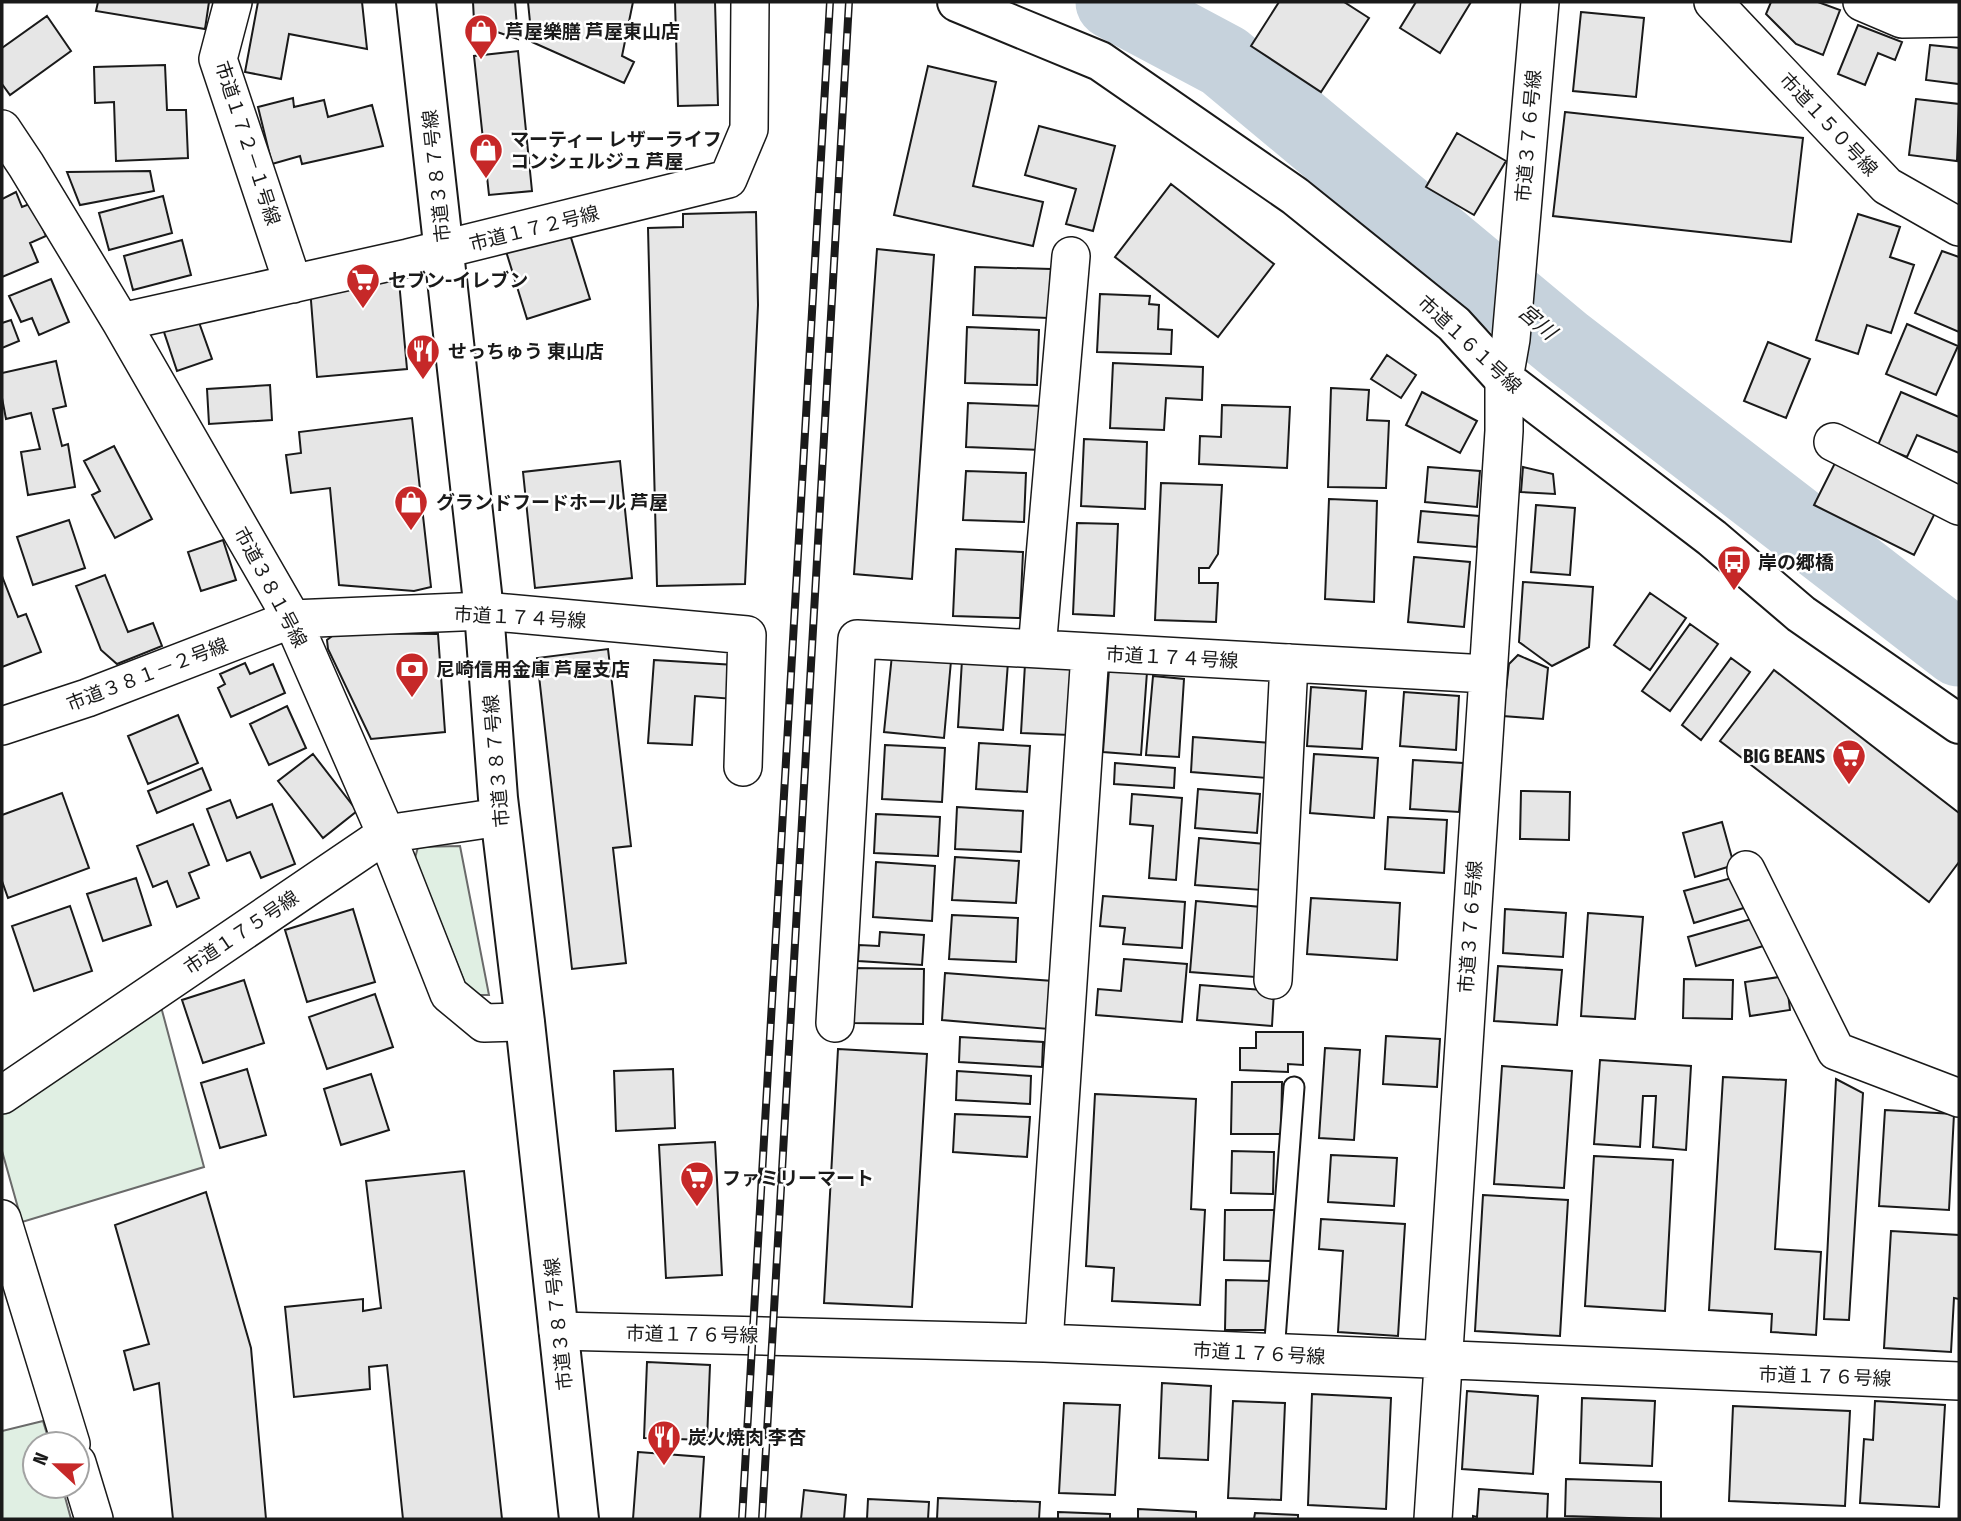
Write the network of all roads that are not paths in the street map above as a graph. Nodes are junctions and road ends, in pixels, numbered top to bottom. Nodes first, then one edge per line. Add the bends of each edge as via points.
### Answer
1 (233, 2) edge
2 (416, 2) edge
3 (750, 2) edge
4 (957, 2) edge
5 (1540, 2) edge
6 (1713, 2) edge
7 (1863, 2) edge
8 (1959, 18) edge
9 (2, 129) edge
10 (14, 171) edge
11 (1959, 227) edge
12 (444, 249) junction
13 (1071, 256) dead end
14 (293, 284) junction
15 (121, 322) junction
16 (1504, 379) junction
17 (1833, 442) dead end
18 (1959, 506) edge
19 (484, 611) junction
20 (292, 619) junction
21 (1037, 649) junction
22 (1090, 653) junction
23 (1289, 663) junction
24 (1487, 674) junction
25 (1959, 724) edge
26 (2, 726) edge
27 (743, 767) dead end
28 (500, 817) junction
29 (386, 834) junction
30 (1746, 870) dead end
31 (1273, 980) dead end
32 (525, 1022) junction
33 (835, 1023) dead end
34 (1294, 1087) dead end
35 (2, 1095) edge
36 (1959, 1098) edge
37 (2, 1219) edge
38 (558, 1331) junction
39 (1044, 1343) junction
40 (1274, 1353) junction
41 (1442, 1360) junction
42 (1959, 1381) edge
43 (67, 1430) edge
44 (88, 1500) edge
45 (94, 1519) edge
46 (579, 1519) edge
47 (1433, 1519) edge

1 - 14 street, 市道１７２－１号線 via 218,59
2 - 12 street, 市道３８７号線
3 - 12 street, 市道１７２号線 via 749,129 728,179
4 - 16 street, 市道１６１号線 via 1100,61 1295,196 1454,324
5 - 16 street, 市道３７６号線
6 - 11 street, 市道１５０号線 via 1887,186
7 - 8 street via 1902,19
9 - 10 street, 市道３８１号線
10 - 15 street, 市道３８１号線
12 - 14 street, 市道１７２号線
12 - 19 street, 市道３８７号線
13 - 21 street
14 - 15 street, 市道１７２号線
15 - 20 street, 市道３８１号線
16 - 24 street, 市道３７６号線
16 - 25 street, 市道１６１号線 via 1712,538 1801,614
17 - 18 street
19 - 20 street, 市道１７４号線
19 - 27 street, 市道１７４号線 via 747,635
19 - 28 street, 市道３８７号線
20 - 26 street, 市道３８１－２号線 via 88,698
20 - 29 street, 市道３８１号線
21 - 22 street, 市道１７４号線
21 - 33 street, 市道１７４号線 via 857,639
22 - 23 street, 市道１７４号線
22 - 39 street
23 - 24 street, 市道１７４号線
23 - 31 street
24 - 41 street, 市道３７６号線
28 - 29 street, 市道１７５号線
28 - 32 street, 市道３８７号線
29 - 32 street, 市道３８１号線 via 449,994 484,1023
29 - 35 street, 市道１７５号線
30 - 36 street via 1836,1051
32 - 38 street, 市道３８７号線
34 - 40 lane
37 - 43 street
38 - 39 street, 市道１７６号線
38 - 46 street, 市道３８７号線
39 - 40 street, 市道１７６号線
40 - 41 street, 市道１７６号線
41 - 42 street, 市道１７６号線
41 - 47 street, 市道３７６号線
44 - 45 street

